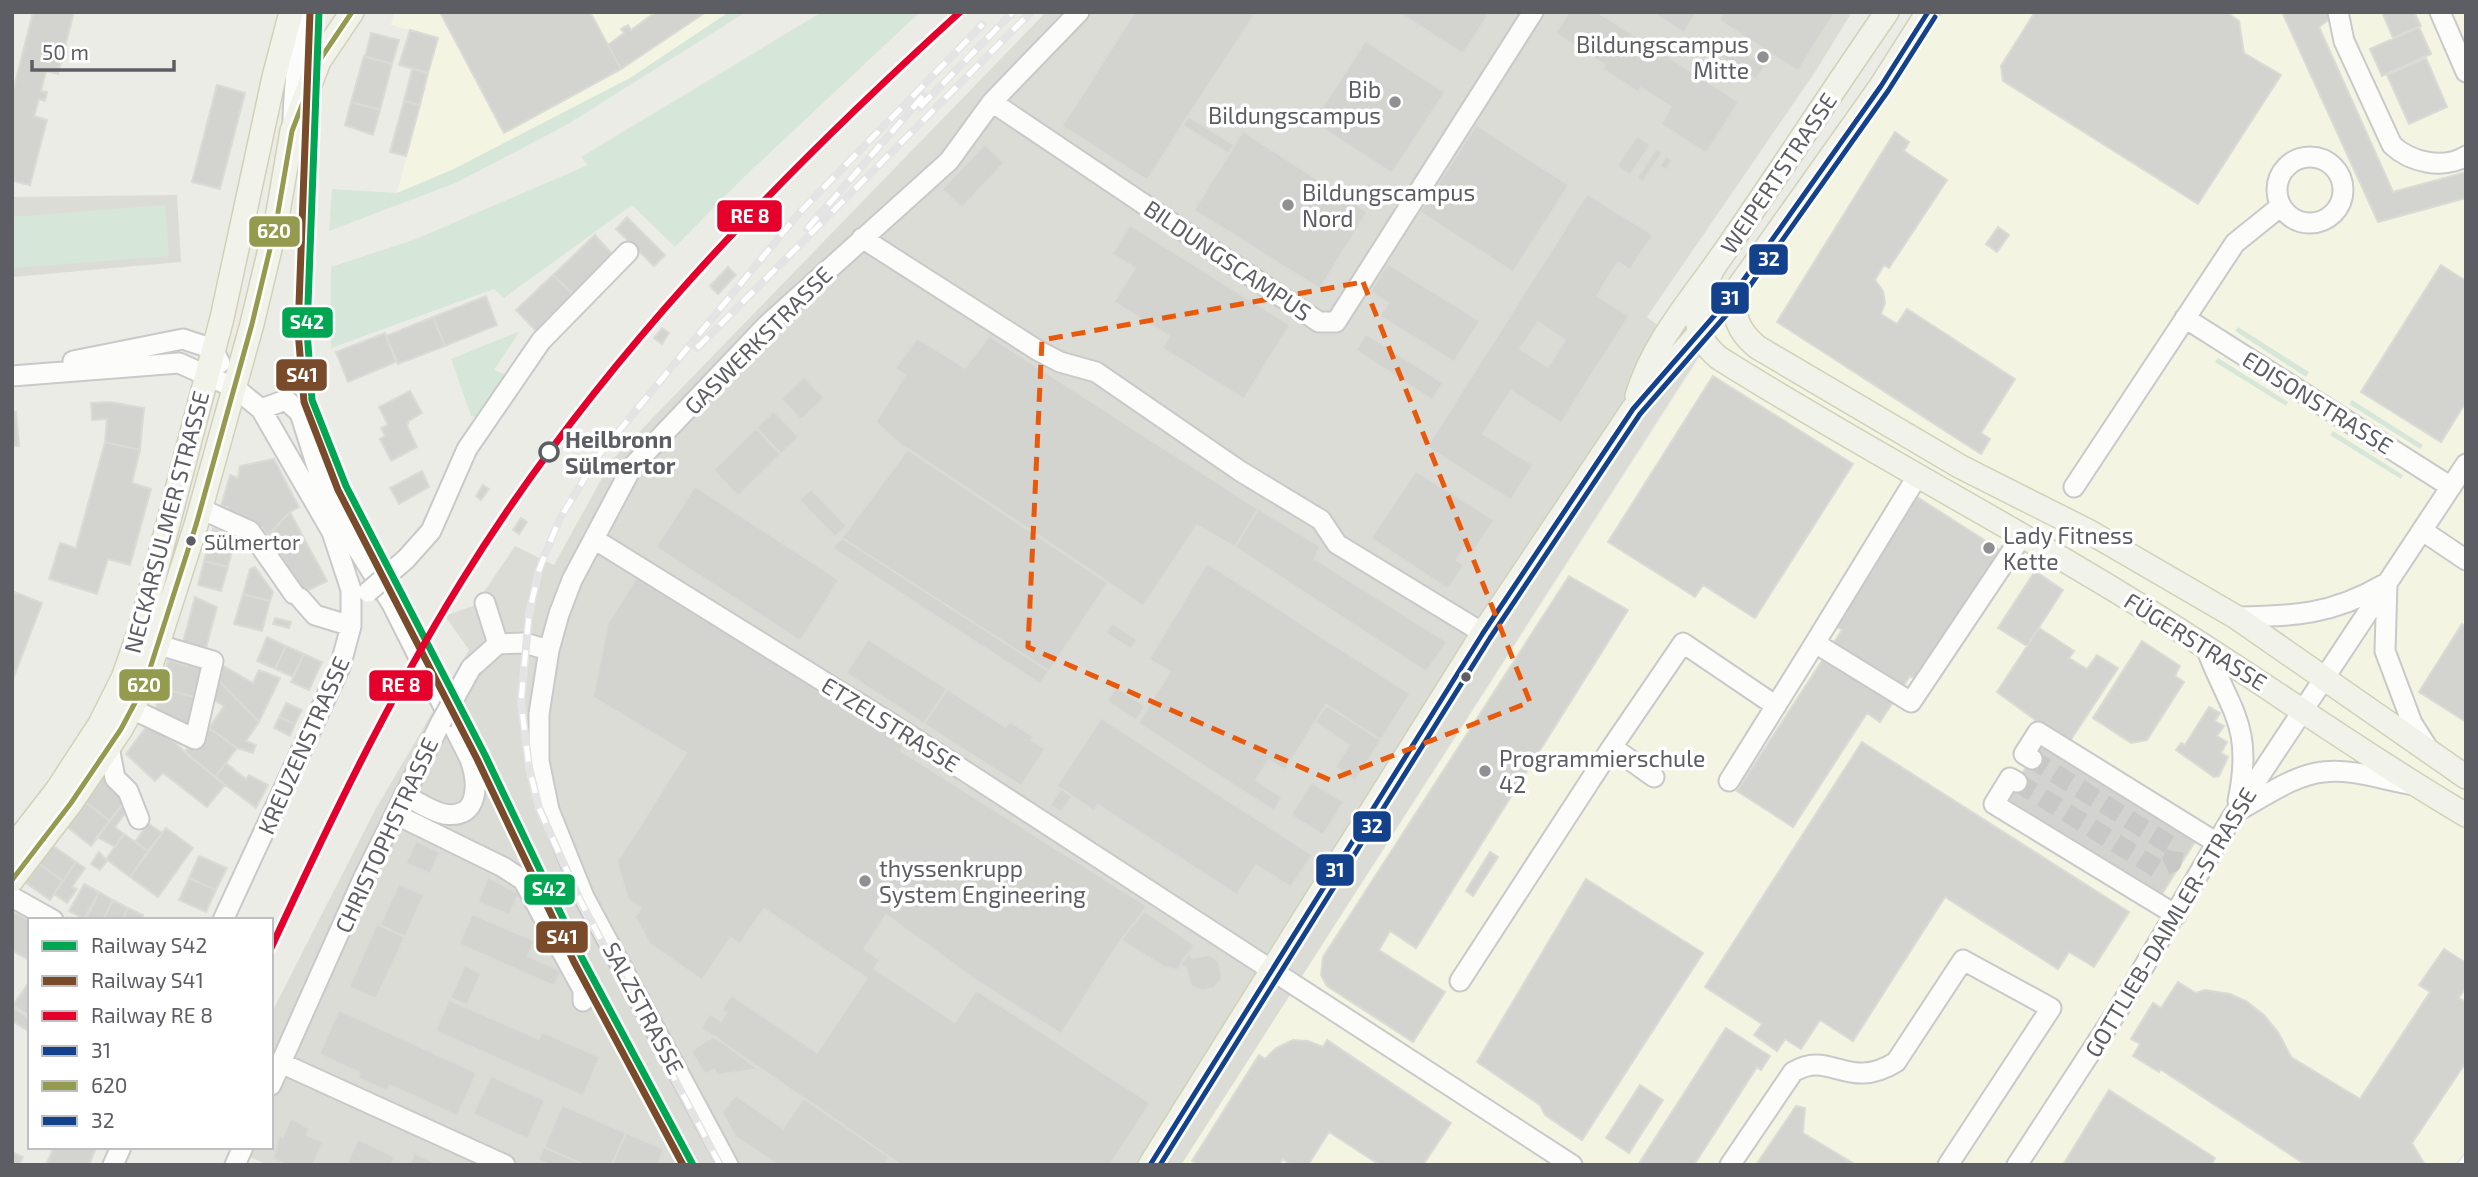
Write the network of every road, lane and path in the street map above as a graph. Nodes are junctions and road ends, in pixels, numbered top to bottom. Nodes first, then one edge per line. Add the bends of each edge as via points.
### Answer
1 (294, 12) edge
2 (352, 12) edge
3 (1079, 12) edge
4 (1533, 12) edge
5 (1887, 12) edge
6 (1928, 12) edge
7 (2338, 12) edge
8 (2440, 12) edge
9 (2466, 72) edge
10 (992, 102) junction
11 (292, 131) junction
12 (2465, 158) edge
13 (2281, 206) dead end
14 (863, 238) junction
15 (628, 252) dead end
16 (1713, 268) junction
17 (1735, 292) junction
18 (2185, 318) junction
19 (1698, 333) junction
20 (213, 349) junction
21 (206, 373) junction
22 (12, 374) edge
23 (234, 388) junction
24 (261, 409) junction
25 (1633, 409) junction
26 (2466, 464) edge
27 (1918, 475) junction
28 (2074, 486) dead end
29 (2451, 487) junction
30 (201, 509) junction
31 (2423, 531) junction
32 (2022, 536) junction
33 (594, 539) junction
34 (2466, 560) edge
35 (2387, 583) junction
36 (360, 598) junction
37 (485, 603) dead end
38 (2236, 617) junction
39 (351, 626) junction
40 (1483, 633) junction
41 (1815, 643) junction
42 (498, 644) junction
43 (159, 645) junction
44 (2205, 645) junction
45 (549, 650) junction
46 (2323, 678) junction
47 (1776, 706) junction
48 (132, 709) junction
49 (2303, 709) junction
50 (109, 747) junction
51 (1612, 747) junction
52 (2430, 752) junction
53 (1654, 777) dead end
54 (2466, 777) edge
55 (1729, 781) dead end
56 (2415, 785) junction
57 (404, 795) junction
58 (549, 810) joint
59 (2235, 812) junction
60 (395, 814) junction
61 (2466, 815) edge
62 (139, 819) dead end
63 (2217, 843) junction
64 (12, 848) edge
65 (12, 880) edge
66 (12, 897) edge
67 (2176, 915) junction
68 (49, 918) edge
69 (224, 918) edge
70 (1273, 970) junction
71 (1460, 981) dead end
72 (583, 1001) dead end
73 (281, 1063) junction
74 (273, 1081) edge
75 (120, 1149) edge
76 (242, 1149) edge
77 (113, 1165) edge
78 (235, 1165) edge
79 (505, 1165) edge
80 (728, 1165) edge
81 (1150, 1165) edge
82 (1572, 1165) edge
83 (1730, 1165) edge
84 (1948, 1165) edge
85 (2017, 1165) edge

1 - 11 street via 300,44
1 - 20 main road, NECKARSULMER STRASSE
2 - 11 main road, NECKARSULMER STRASSE via 319,61
3 - 10 street, GASWERKSTRASSE
4 - 10 street, BILDUNGSCAMPUS via 1336,322 1320,322
5 - 16 main road, WEIPERTSTRASSE
6 - 17 main road, WEIPERTSTRASSE
7 - 12 street via 2344,41 2392,145 2423,163
8 - 9 street
10 - 14 street, GASWERKSTRASSE via 949,162
11 - 23 main road, NECKARSULMER STRASSE via 276,224
13 - 18 street via 2241,236
14 - 33 street, GASWERKSTRASSE via 766,326 632,467
14 - 40 street via 1037,350 1059,362 1097,372 1240,471 1321,520 1337,544
15 - 36 street, bridge via 541,341 467,449 431,531
16 - 19 main road via 1700,297
16 - 25 main road, WEIPERTSTRASSE via 1650,360
17 - 19 main road, WEIPERTSTRASSE
17 - 38 main road, FÜGERSTRASSE via 1734,317 1742,334 1757,347 1961,467 2088,531
18 - 28 street
18 - 29 street, EDISONSTRASSE
19 - 25 main road, WEIPERTSTRASSE
19 - 27 main road, FÜGERSTRASSE via 1719,358
20 - 21 main road, NECKARSULMER STRASSE
20 - 22 street via 183,339
20 - 23 street
21 - 22 street via 179,363
21 - 23 street
21 - 64 main road, NECKARSULMER STRASSE via 141,627 123,678 100,724 57,790
23 - 24 street, KREUZENSTRASSE
23 - 30 main road, NECKARSULMER STRASSE
24 - 36 street, KREUZENSTRASSE via 332,532
24 - 57 street via 286,400 300,413 318,470 350,537 392,604 477,779 477,794 466,809 454,814
25 - 40 main road, WEIPERTSTRASSE
26 - 29 street
27 - 32 main road, FÜGERSTRASSE
27 - 41 street
29 - 31 street
30 - 39 street via 250,531 315,615
30 - 43 main road, NECKARSULMER STRASSE
31 - 34 street
31 - 35 street
32 - 41 street via 1911,702
32 - 44 main road, FÜGERSTRASSE
33 - 45 street, GASWERKSTRASSE via 572,580
33 - 70 street, ETZELSTRASSE via 897,726
35 - 38 street via 2360,598 2302,616
35 - 46 street
35 - 52 street via 2385,651 2413,723
36 - 39 street, KREUZENSTRASSE
37 - 42 street
38 - 46 main road, FÜGERSTRASSE
39 - 69 street, KREUZENSTRASSE via 347,649
40 - 70 main road, WEIPERTSTRASSE
41 - 47 street
42 - 45 street via 524,643
42 - 57 street, CHRISTOPHSTRASSE, bridge via 471,668
43 - 48 main road, NECKARSULMER STRASSE
43 - 48 street via 212,661 195,739
44 - 49 main road, FÜGERSTRASSE
44 - 59 street via 2242,733 2244,773
45 - 58 street, GASWERKSTRASSE via 539,714 539,761
46 - 49 street, GOTTLIEB-DAIMLER-STRASSE
46 - 52 main road, FÜGERSTRASSE
47 - 51 street via 1683,643
47 - 55 street
48 - 50 main road, NECKARSULMER STRASSE
49 - 56 main road, FÜGERSTRASSE
49 - 59 street, GOTTLIEB-DAIMLER-STRASSE
50 - 62 street via 115,778 128,791
50 - 65 main road, NECKARSULMER STRASSE
51 - 53 street
51 - 71 street
52 - 54 main road, FÜGERSTRASSE
56 - 59 street via 2323,772 2300,778
56 - 61 main road, FÜGERSTRASSE
57 - 60 street, CHRISTOPHSTRASSE
58 - 80 street, SALZSTRASSE via 584,897
59 - 63 street, GOTTLIEB-DAIMLER-STRASSE
60 - 72 street via 523,880 583,990
60 - 73 street, CHRISTOPHSTRASSE
63 - 67 street, GOTTLIEB-DAIMLER-STRASSE
63 - 67 street via 2038,732 2028,756 1994,804
66 - 68 street
67 - 85 street, GOTTLIEB-DAIMLER-STRASSE
70 - 81 main road, WEIPERTSTRASSE
70 - 82 street, ETZELSTRASSE
73 - 74 street, CHRISTOPHSTRASSE
73 - 79 street
75 - 77 street
76 - 78 street
83 - 84 street via 1793,1072 1802,1066 1826,1065 1866,1074 1896,1062 1963,960 2051,1008

